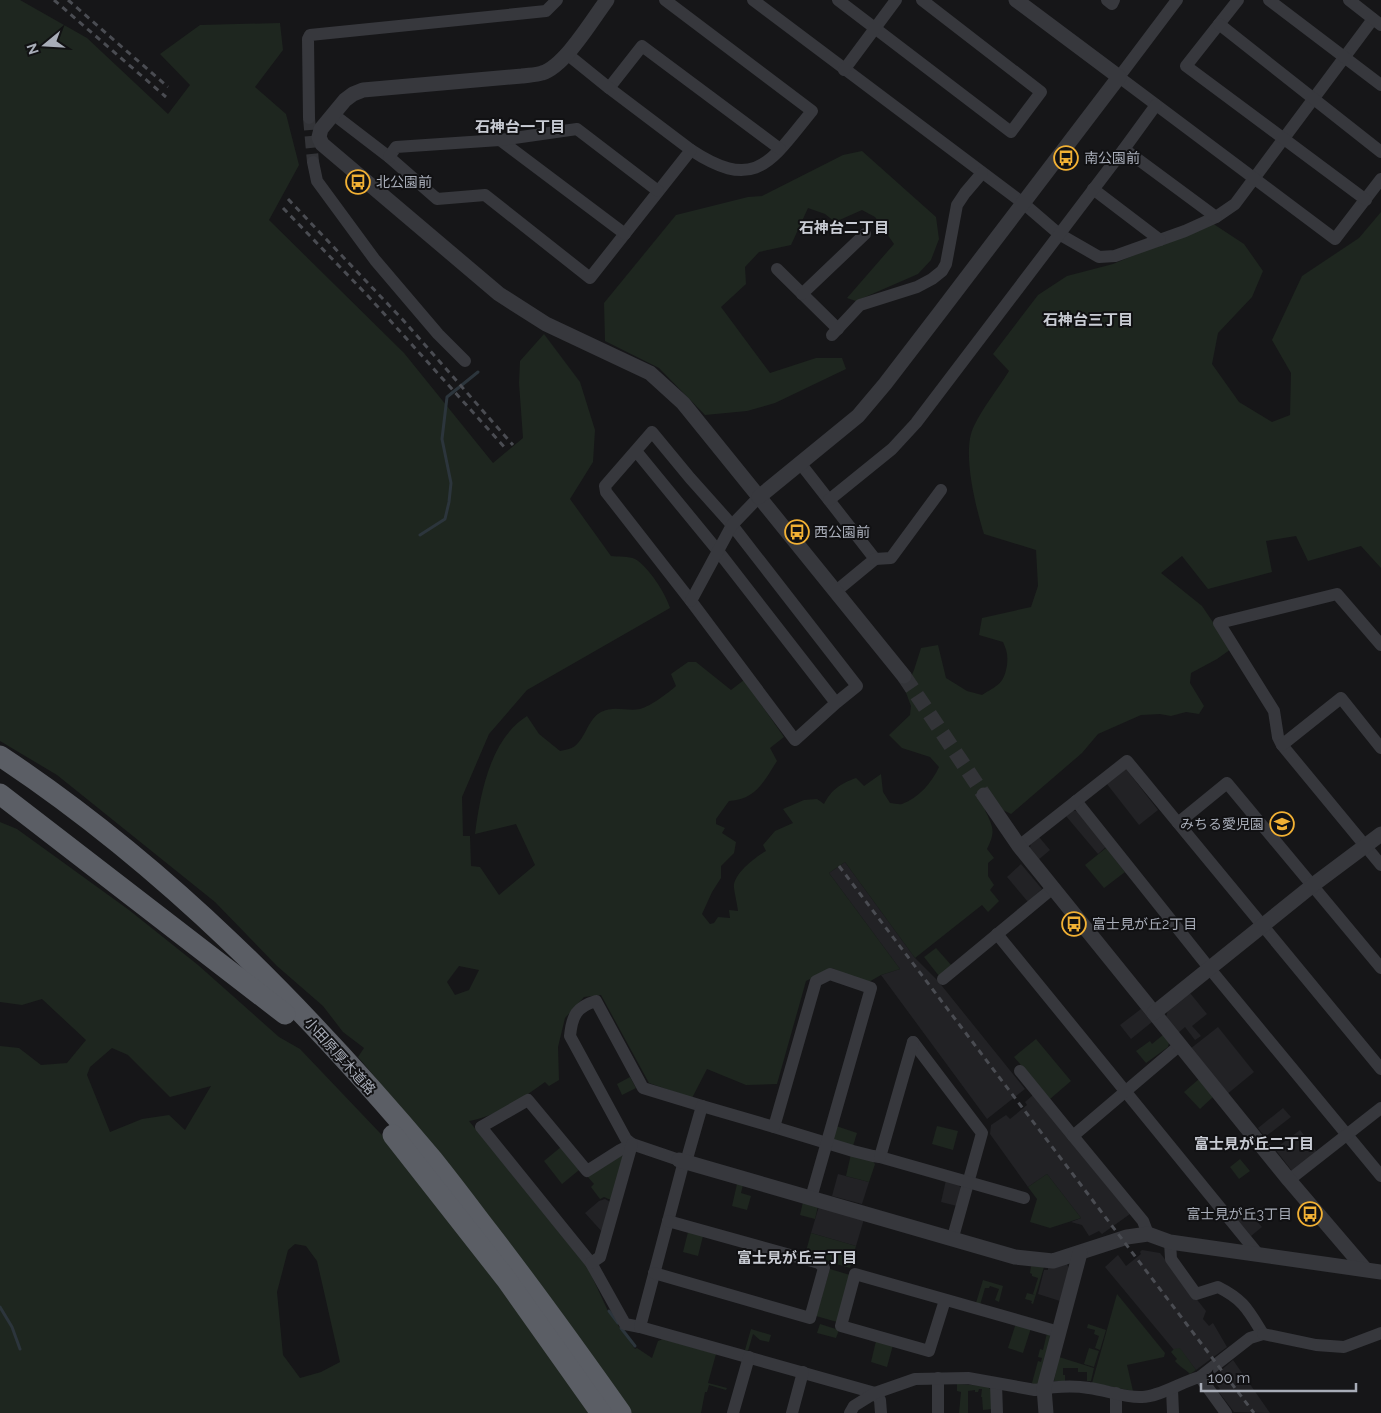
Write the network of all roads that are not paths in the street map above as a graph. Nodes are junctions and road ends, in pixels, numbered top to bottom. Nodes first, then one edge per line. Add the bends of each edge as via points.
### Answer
1 (557, 0) edge
2 (607, 0) edge
3 (665, 0) edge
4 (753, 0) edge
5 (838, 0) edge
6 (896, 0) edge
7 (922, 0) edge
8 (1016, 0) edge
9 (1107, 0) edge
10 (1114, 0) edge
11 (1177, 0) edge
12 (1238, 0) edge
13 (1269, 0) edge
14 (1349, 0) edge
15 (1377, 22) edge
16 (1219, 24) junction
17 (876, 28) junction
18 (567, 54) junction
19 (1344, 57) junction
20 (844, 70) junction
21 (1119, 77) junction
22 (1381, 85) edge
23 (609, 88) junction
24 (1313, 99) junction
25 (1156, 105) junction
26 (333, 114) junction
27 (309, 118) tunnel mouth
28 (1284, 139) junction
29 (500, 140) junction
30 (780, 149) junction
31 (1124, 149) junction
32 (691, 150) junction
33 (1381, 152) edge
34 (389, 157) junction
35 (314, 162) tunnel mouth
36 (982, 173) junction
37 (1254, 179) junction
38 (1381, 179) edge
39 (1093, 189) junction
40 (658, 191) junction
41 (1366, 200) junction
42 (1023, 203) junction
43 (1216, 217) junction
44 (625, 234) junction
45 (865, 234) dead end
46 (1059, 234) junction
47 (1160, 240) junction
48 (777, 269) dead end
49 (802, 294) junction
50 (466, 361) dead end
51 (636, 451) junction
52 (800, 463) junction
53 (941, 490) dead end
54 (758, 497) junction
55 (829, 500) junction
56 (732, 525) junction
57 (718, 551) junction
58 (875, 559) junction
59 (835, 592) junction
60 (691, 601) junction
61 (1381, 645) edge
62 (904, 676) tunnel mouth
63 (836, 703) junction
64 (1282, 745) junction
65 (1381, 748) edge
66 (0, 756) edge
67 (0, 771) edge
68 (0, 794) edge
69 (984, 794) tunnel mouth
70 (1076, 801) junction
71 (1178, 823) junction
72 (1381, 834) edge
73 (1019, 846) junction
74 (1366, 846) junction
75 (1381, 865) edge
76 (1313, 885) junction
77 (1053, 888) junction
78 (1263, 925) junction
79 (997, 934) junction
80 (1381, 968) edge
81 (1210, 969) junction
82 (943, 979) dead end
83 (1154, 1012) junction
84 (285, 1014) junction
85 (1180, 1045) junction
86 (1381, 1069) edge
87 (1020, 1071) dead end
88 (1125, 1093) junction
89 (702, 1106) junction
90 (1381, 1108) edge
91 (774, 1127) junction
92 (1347, 1135) junction
93 (1073, 1136) junction
94 (827, 1142) junction
95 (632, 1144) junction
96 (880, 1157) junction
97 (683, 1161) junction
98 (1381, 1176) edge
99 (1289, 1180) junction
100 (970, 1182) junction
101 (811, 1198) junction
102 (1024, 1198) dead end
103 (668, 1221) junction
104 (1148, 1234) junction
105 (953, 1237) junction
106 (1170, 1242) junction
107 (1080, 1253) junction
108 (1258, 1254) junction
109 (591, 1263) junction
110 (1365, 1269) junction
111 (1381, 1272) edge
112 (654, 1273) junction
113 (945, 1300) junction
114 (640, 1327) junction
115 (1059, 1332) junction
116 (1381, 1333) edge
117 (1263, 1334) junction
118 (748, 1357) junction
119 (803, 1372) junction
120 (1200, 1377) junction
121 (938, 1378) junction
122 (996, 1384) junction
123 (1044, 1388) junction
124 (1172, 1389) junction
125 (875, 1393) junction
126 (1116, 1393) junction
127 (601, 1413) edge
128 (621, 1413) edge
129 (733, 1413) edge
130 (792, 1413) edge
131 (850, 1413) edge
132 (881, 1413) edge
133 (938, 1413) edge
134 (997, 1413) edge
135 (1046, 1413) edge
136 (1116, 1413) edge
137 (1173, 1413) edge
138 (1226, 1413) edge

1 - 27 street via 546,11 310,35
2 - 18 street
3 - 30 street via 812,111
4 - 20 street
5 - 17 street
6 - 17 street
7 - 17 street via 1041,92 1011,132
8 - 21 street
9 - 10 street via 1112,4
11 - 21 street
12 - 16 street
13 - 19 street
14 - 15 street
15 - 19 street
16 - 24 street
16 - 28 street via 1186,66
17 - 20 street
18 - 23 street
18 - 26 street via 542,73 363,90 345,100
19 - 22 street
19 - 24 street
20 - 36 street
21 - 25 street
21 - 42 street
23 - 30 street via 642,46
23 - 32 street
24 - 28 street
24 - 33 street
25 - 31 street
25 - 37 street
26 - 34 street
26 - 54 street via 321,129 319,137 322,144 499,294 546,324 650,373 683,402
28 - 37 street
28 - 41 street
29 - 34 street via 396,147
29 - 40 street via 577,129
29 - 44 street
30 - 32 street via 771,160 744,171 709,162
31 - 39 street
31 - 43 street
32 - 40 street
34 - 44 street via 437,199 485,195 590,278
35 - 50 street via 317,181 375,260 438,334
36 - 42 street
36 - 49 street via 958,205 946,264 932,279 860,306 835,332
37 - 41 street via 1335,239
37 - 43 street via 1235,204
38 - 41 street
39 - 46 street
39 - 47 street
40 - 44 street
42 - 46 street
42 - 52 street via 858,416
43 - 47 street
45 - 49 street
46 - 47 street via 1099,257 1115,256
46 - 55 street via 916,423 892,449
48 - 49 street
51 - 56 street via 652,432
51 - 57 street
51 - 60 street via 604,486 606,492
52 - 54 street
52 - 55 street
53 - 58 street via 891,558
54 - 56 street
54 - 59 street
55 - 58 street
56 - 57 street
56 - 63 street via 857,686
57 - 60 street
57 - 63 street
58 - 59 street
59 - 62 street
60 - 63 street via 795,740
61 - 64 street via 1337,594 1219,622 1274,711
64 - 65 street via 1341,698
64 - 74 street
66 - 128 highway, 小田原厚木道路 via 110,835 186,899 271,980 434,1161 529,1284
67 - 84 highway, 小田原厚木道路 via 53,808 131,872
68 - 84 highway
69 - 73 street
70 - 71 street via 1127,760
70 - 73 street
70 - 81 street
71 - 76 street via 1227,783
71 - 78 street
72 - 74 street
73 - 77 street
74 - 75 street
74 - 76 street
76 - 78 street
76 - 80 street
77 - 79 street
77 - 83 street
78 - 81 street
78 - 86 street
79 - 82 street
79 - 88 street
81 - 83 street
81 - 92 street
83 - 85 street
84 - 127 highway, 小田原厚木道路 via 389,1129 506,1279
85 - 88 street
85 - 99 street
87 - 93 street
88 - 93 street
88 - 108 street
89 - 91 street
89 - 95 street via 643,1088 596,1001 585,1005 572,1019 570,1036 626,1139
89 - 97 street
90 - 92 street
91 - 94 street
91 - 94 street via 816,981 830,974 871,988
92 - 98 street
92 - 99 street
93 - 104 street via 1143,1221
94 - 96 street
94 - 101 street
95 - 97 street
95 - 109 street via 600,1257
95 - 109 street via 587,1171 528,1100 481,1127
96 - 100 street
96 - 100 street via 913,1042 982,1133
97 - 101 street
97 - 103 street
99 - 110 street
100 - 102 street
100 - 105 street
101 - 105 street
103 - 112 street
103 - 112 street via 818,1263 824,1268 810,1318
104 - 106 street
104 - 107 street via 1127,1237
105 - 107 street via 1015,1257 1036,1260 1053,1261
106 - 108 street
106 - 117 street via 1171,1259 1196,1294 1218,1287 1233,1294 1244,1304
107 - 115 street
108 - 110 street
109 - 114 street via 625,1324
110 - 111 street
112 - 114 street
113 - 113 street via 930,1351 841,1326 855,1274
113 - 115 street
114 - 118 street
115 - 123 street
116 - 117 street via 1344,1346 1316,1345
117 - 120 street via 1250,1338
118 - 119 street
118 - 129 street
119 - 125 street
119 - 130 street
120 - 124 street
120 - 138 street
121 - 122 street via 968,1378
121 - 125 street via 915,1379
121 - 133 street
122 - 123 street via 1035,1390
122 - 134 street
123 - 126 street via 1086,1387
123 - 135 street
124 - 126 street via 1144,1397
124 - 137 street
125 - 131 street via 854,1406
125 - 132 street via 880,1400
126 - 136 street

